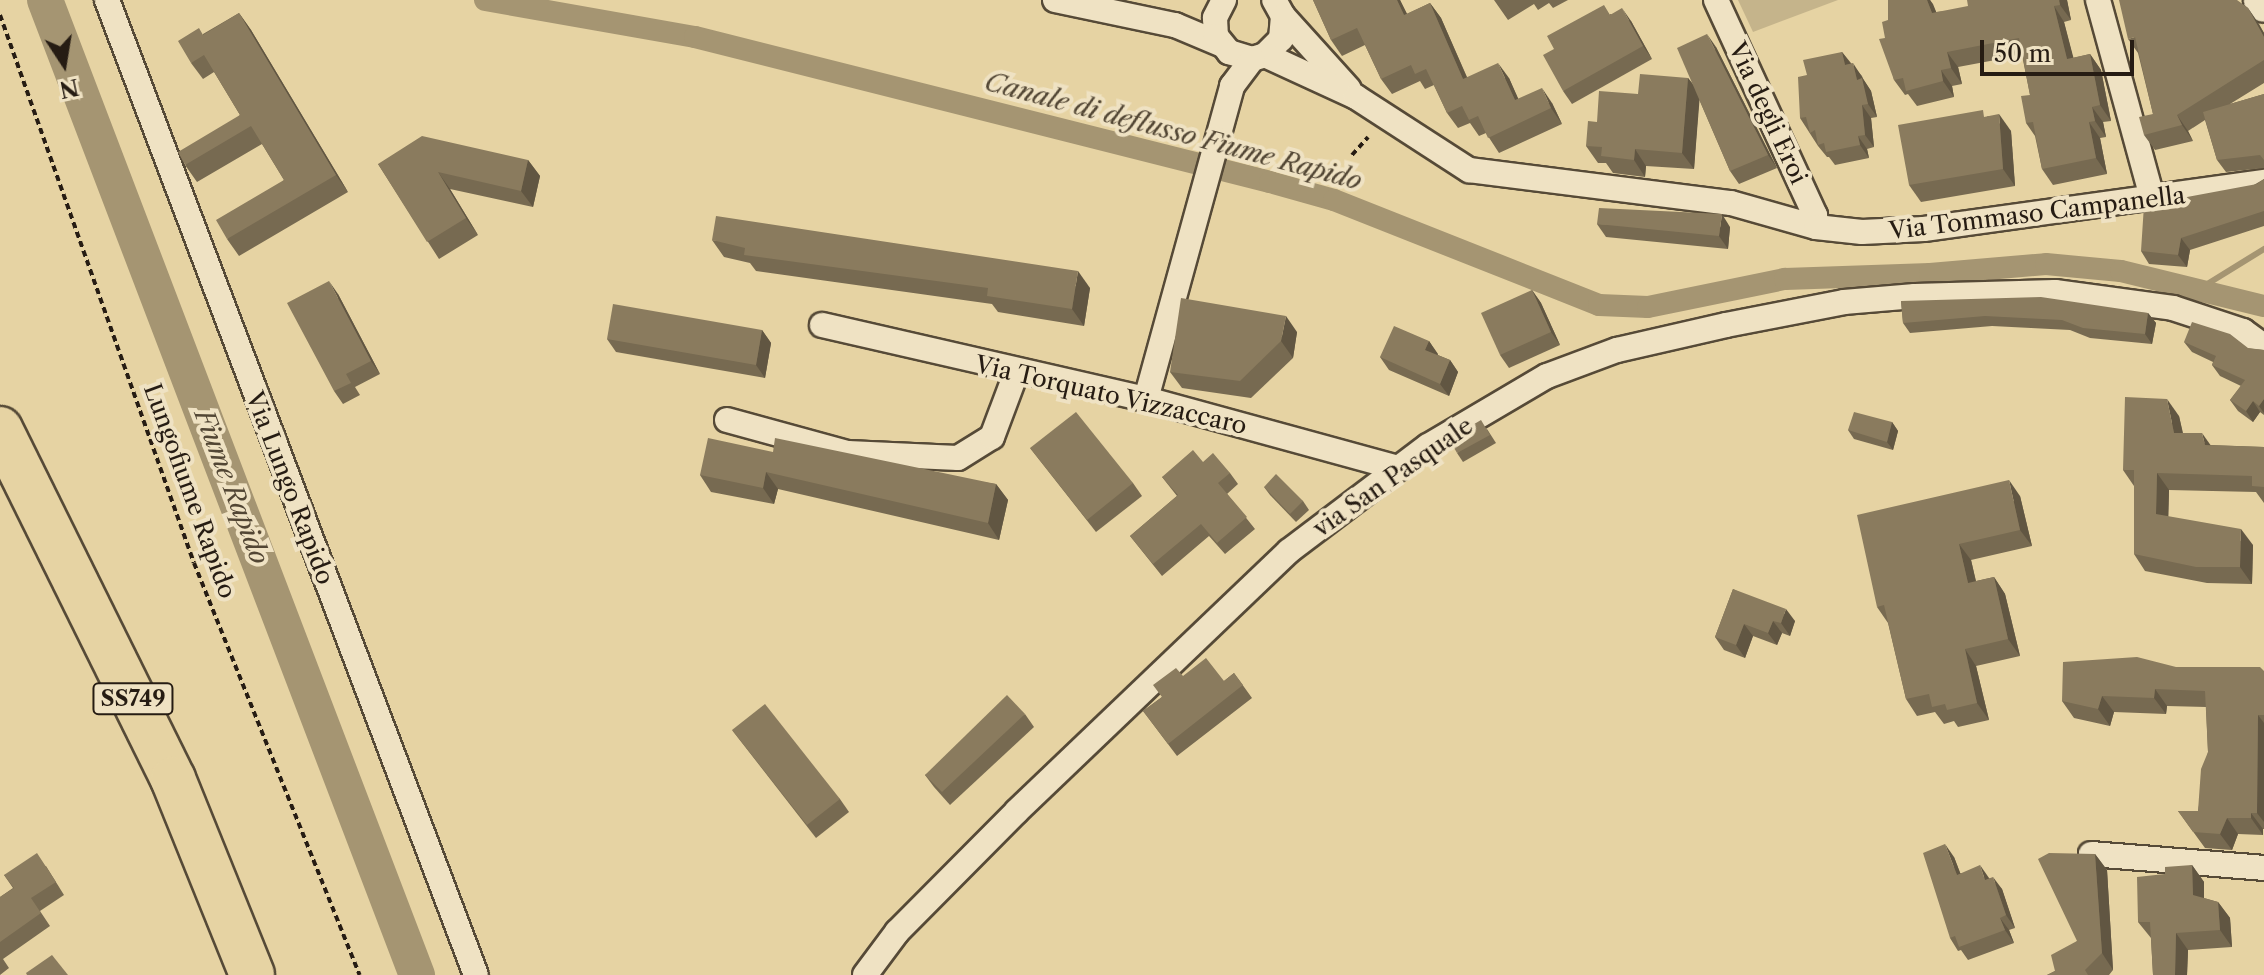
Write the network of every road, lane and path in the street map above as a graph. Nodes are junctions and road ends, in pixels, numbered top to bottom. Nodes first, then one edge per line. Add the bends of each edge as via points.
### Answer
1 (107, 0) edge
2 (1055, 0) edge
3 (1716, 0) edge
4 (2098, 0) edge
5 (1277, 4) edge
6 (1219, 6) edge
7 (0, 15) edge
8 (1175, 25) junction
9 (1241, 52) junction
10 (1356, 97) junction
11 (1368, 137) dead end
12 (1352, 155) dead end
13 (2264, 182) edge
14 (2153, 201) junction
15 (1816, 227) junction
16 (822, 325) dead end
17 (2264, 346) edge
18 (1016, 373) junction
19 (1146, 399) junction
20 (727, 420) dead end
21 (0, 429) edge
22 (1399, 468) junction
23 (2091, 854) edge
24 (2264, 868) edge
25 (252, 975) edge
26 (360, 975) edge
27 (476, 975) edge
28 (865, 975) edge

1 - 27 street, Via Lungo Rapido
2 - 8 street
3 - 15 street, Via degli Eroi
4 - 14 street
5 - 9 street via 1281,39
5 - 10 street, Via Tommaso Campanella
6 - 8 street
6 - 9 street
7 - 26 path, Lungofiume Rapido via 194,563
8 - 9 street, Via Tommaso Campanella
9 - 10 street, Via Tommaso Campanella
9 - 19 street
10 - 15 street, Via Tommaso Campanella via 1469,170 1731,203
11 - 12 path
13 - 14 street, Via Tommaso Campanella
14 - 15 street, Via Tommaso Campanella via 1924,229 1862,232
16 - 18 street, Via Torquato Vizzaccaro
17 - 22 street, via San Pasquale via 2243,331 2173,308 2055,292 1844,302 1617,350 1547,376
18 - 19 street, Via Torquato Vizzaccaro
18 - 20 street via 992,437 958,458 848,453
19 - 22 street, Via Torquato Vizzaccaro
21 - 25 highway, SS749 via 173,779
22 - 28 street, via San Pasquale via 1289,551 1207,626 897,932
23 - 24 street

